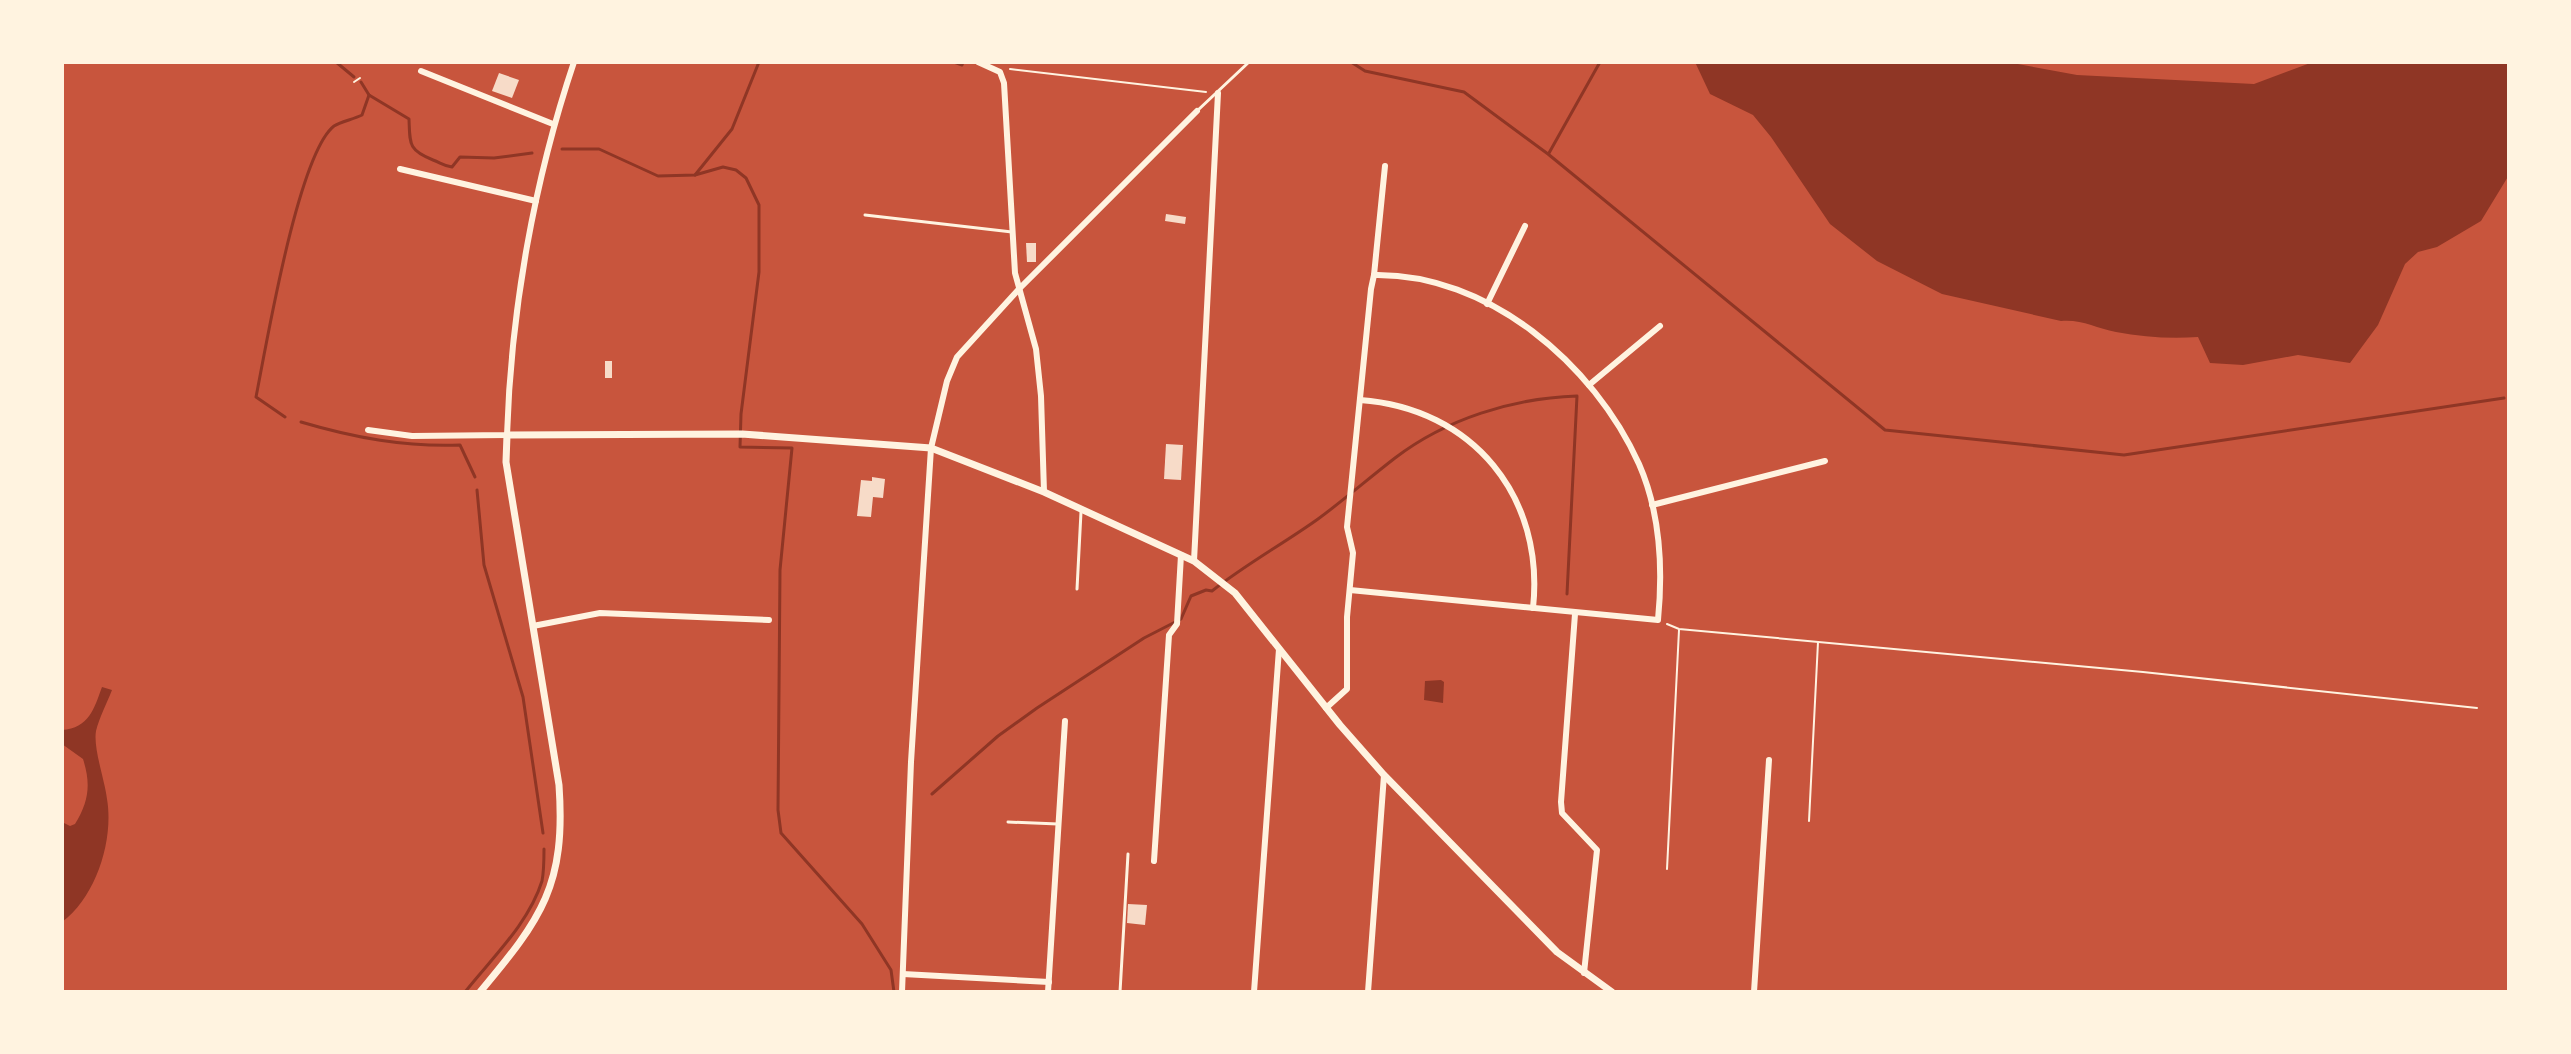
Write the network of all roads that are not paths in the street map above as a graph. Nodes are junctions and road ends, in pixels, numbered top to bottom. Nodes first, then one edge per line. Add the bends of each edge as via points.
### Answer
1 (574, 62) edge
2 (978, 62) edge
3 (1249, 62) edge
4 (421, 71) dead end
5 (1218, 93) junction
6 (1197, 111) joint
7 (553, 124) junction
8 (1385, 166) dead end
9 (400, 169) dead end
10 (536, 201) junction
11 (865, 215) dead end
12 (1525, 226) dead end
13 (1012, 232) junction
14 (1374, 275) junction
15 (1019, 289) junction
16 (1487, 304) junction
17 (1660, 326) dead end
18 (1589, 385) junction
19 (1360, 400) junction
20 (368, 430) dead end
21 (507, 435) junction
22 (931, 448) junction
23 (1825, 461) dead end
24 (1044, 492) junction
25 (1652, 505) junction
26 (1081, 508) junction
27 (1181, 555) junction
28 (1194, 561) junction
29 (1077, 589) dead end
30 (1350, 590) junction
31 (1533, 608) junction
32 (1575, 614) junction
33 (769, 620) dead end
34 (533, 626) junction
35 (1279, 646) junction
36 (1326, 708) junction
37 (1065, 721) dead end
38 (1769, 760) dead end
39 (1384, 775) junction
40 (1008, 822) dead end
41 (1058, 824) junction
42 (1128, 854) dead end
43 (1154, 861) dead end
44 (1584, 973) junction
45 (903, 974) junction
46 (1049, 982) junction
47 (480, 992) edge
48 (902, 992) edge
49 (1048, 992) edge
50 (1120, 992) edge
51 (1254, 992) edge
52 (1368, 992) edge
53 (1612, 992) edge
54 (1754, 992) edge

1 - 7 street
2 - 13 street via 1000,72 1004,83
3 - 5 lane
4 - 7 street
5 - 6 lane
5 - 28 street
6 - 15 street
7 - 10 street
8 - 14 street
9 - 10 street
10 - 21 street via 509,375
11 - 13 lane
12 - 16 street
13 - 15 street
14 - 16 street via 1411,278
14 - 19 street
15 - 22 street via 957,357
15 - 24 street via 1036,349
16 - 18 street via 1539,335
17 - 18 street
18 - 25 street via 1622,431
19 - 30 street via 1347,527 1353,553
19 - 31 street via 1402,407 1448,427 1496,466 1521,511 1534,564
20 - 21 street via 412,436
21 - 22 street via 742,434
21 - 34 street via 506,462
22 - 24 street
22 - 45 street
23 - 25 street
24 - 26 street
25 - 32 street via 1660,562 1658,620
26 - 27 street
26 - 29 lane
27 - 28 street
27 - 43 street via 1177,624 1169,635
28 - 35 street via 1235,593
30 - 31 street
30 - 36 street via 1347,689
31 - 32 street
32 - 44 street via 1561,802 1562,813 1597,850
33 - 34 street via 600,613
34 - 47 street via 559,785 557,860 553,883 534,923
35 - 36 street
35 - 51 street
36 - 39 street
37 - 41 street
38 - 54 street
39 - 44 street via 1557,952
39 - 52 street
40 - 41 lane
41 - 46 street
42 - 50 lane
44 - 53 street
45 - 46 street
45 - 48 street
46 - 49 street

